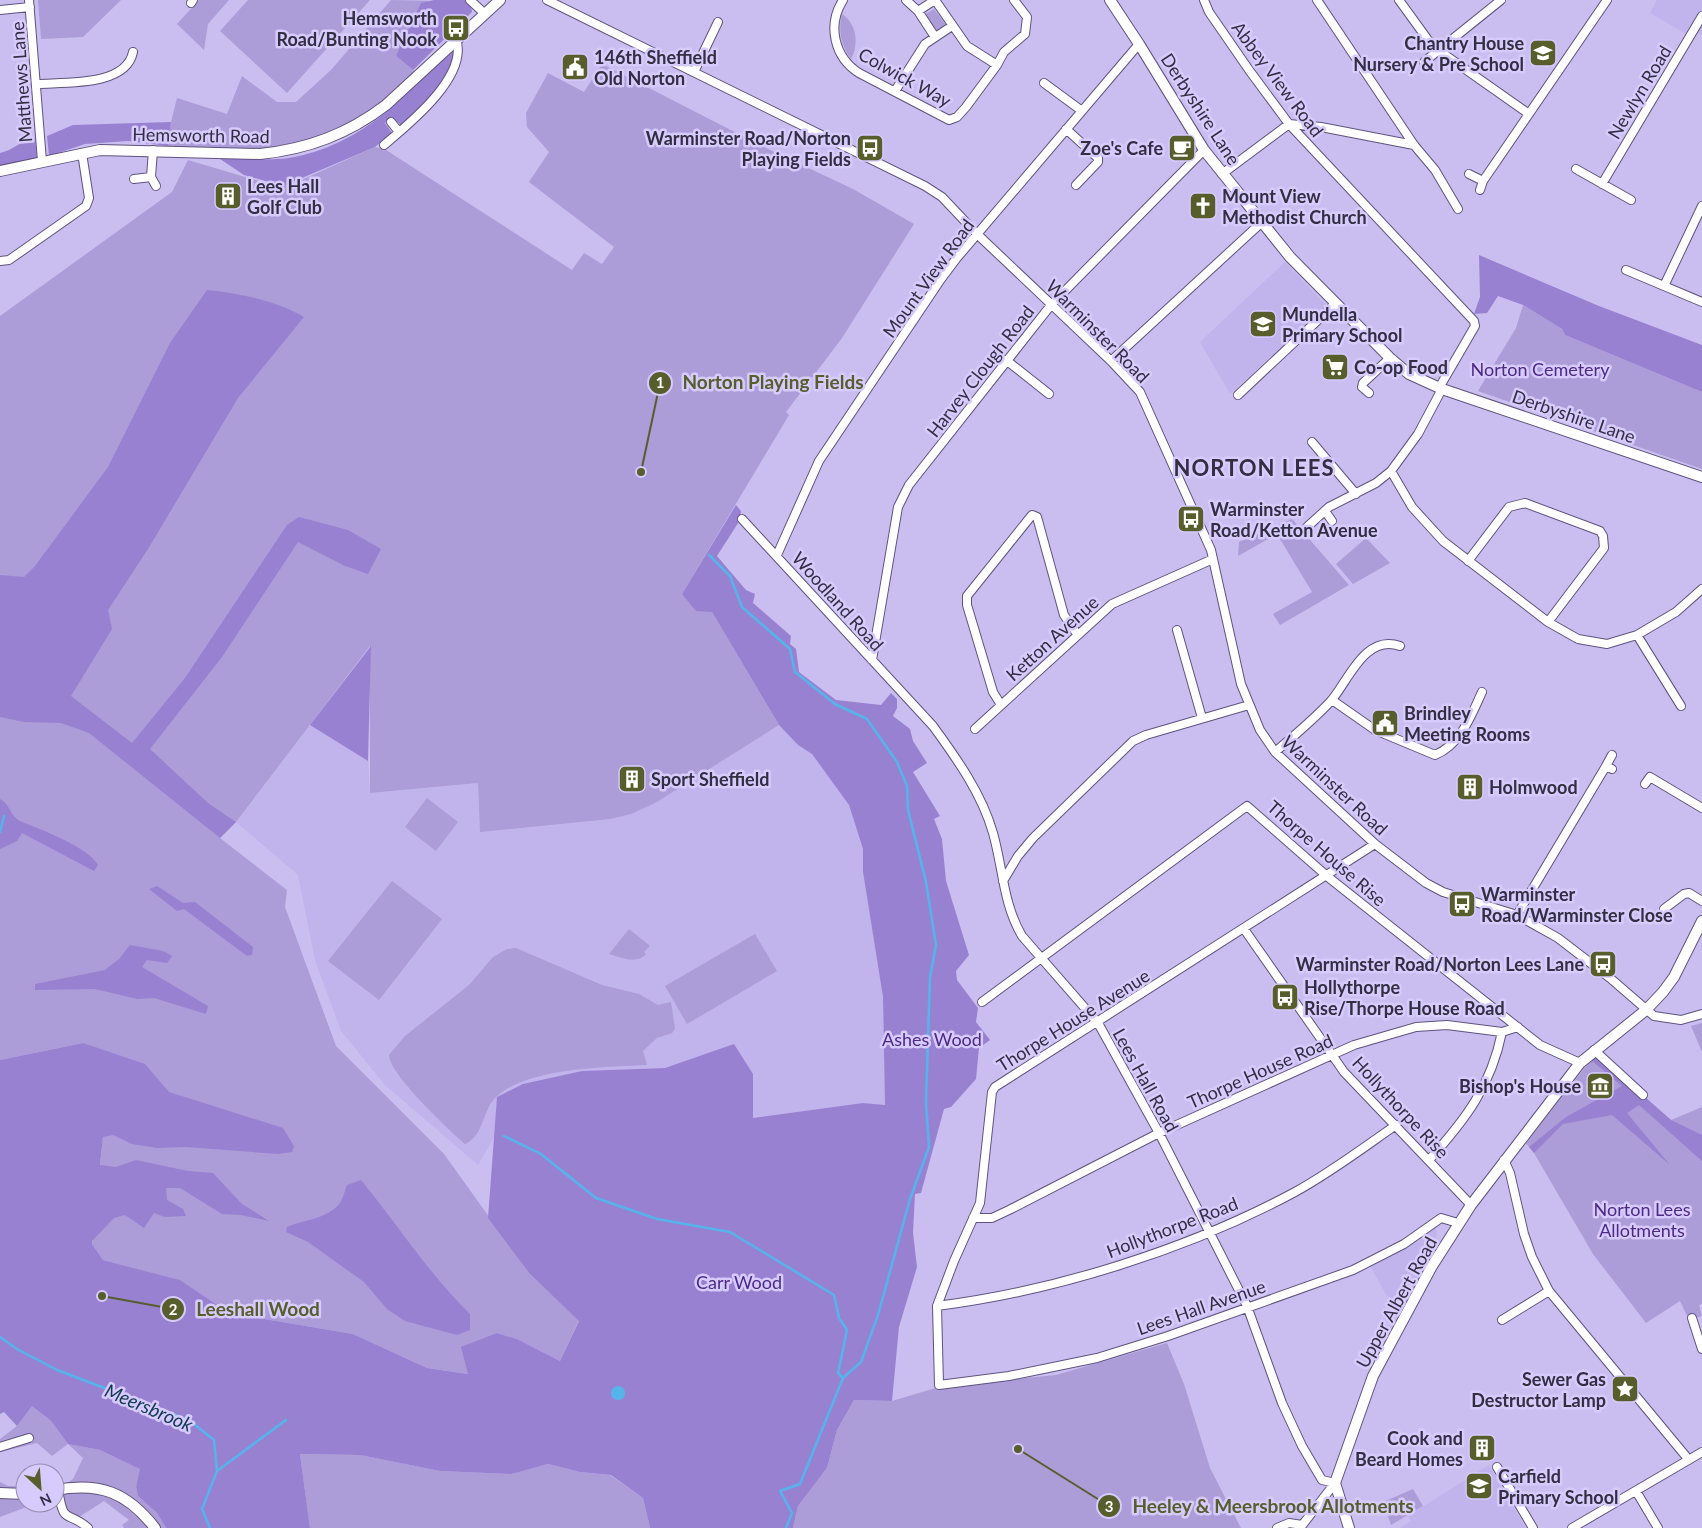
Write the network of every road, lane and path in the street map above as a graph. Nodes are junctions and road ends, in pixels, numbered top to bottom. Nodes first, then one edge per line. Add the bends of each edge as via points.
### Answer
1 (470, 0) edge
2 (500, 0) edge
3 (547, 0) edge
4 (843, 0) edge
5 (906, 0) edge
6 (935, 0) edge
7 (1014, 0) edge
8 (1110, 0) edge
9 (1204, 0) edge
10 (1317, 0) edge
11 (1399, 0) edge
12 (1501, 0) edge
13 (1607, 0) edge
14 (30, 4) edge
15 (0, 10) edge
16 (918, 11) junction
17 (484, 13) junction
18 (1702, 16) edge
19 (718, 22) dead end
20 (952, 26) junction
21 (935, 37) junction
22 (456, 40) junction
23 (1140, 44) junction
24 (1438, 50) junction
25 (133, 52) dead end
26 (1424, 62) dead end
27 (997, 66) junction
28 (694, 72) junction
29 (1044, 83) dead end
30 (37, 84) junction
31 (894, 91) junction
32 (1082, 111) junction
33 (1529, 114) junction
34 (391, 122) dead end
35 (1289, 124) junction
36 (1066, 129) junction
37 (398, 132) junction
38 (384, 144) dead end
39 (1414, 146) junction
40 (152, 150) junction
41 (1204, 150) junction
42 (82, 153) junction
43 (42, 161) junction
44 (1576, 169) dead end
45 (0, 171) edge
46 (1222, 174) junction
47 (1469, 174) dead end
48 (151, 177) junction
49 (134, 179) dead end
50 (1483, 181) junction
51 (1602, 184) junction
52 (1076, 185) dead end
53 (156, 186) dead end
54 (1480, 190) dead end
55 (1631, 200) dead end
56 (1702, 206) edge
57 (1458, 209) dead end
58 (1261, 223) junction
59 (977, 234) junction
60 (0, 262) edge
61 (1626, 270) dead end
62 (1664, 286) junction
63 (1702, 302) edge
64 (1335, 304) junction
65 (1051, 305) junction
66 (1390, 358) junction
67 (1006, 360) junction
68 (1112, 361) junction
69 (1441, 388) junction
70 (1369, 393) dead end
71 (1048, 394) dead end
72 (1238, 395) dead end
73 (1312, 442) dead end
74 (1391, 471) junction
75 (1702, 477) edge
76 (1356, 494) junction
77 (1325, 511) junction
78 (742, 519) dead end
79 (1332, 521) dead end
80 (1307, 527) dead end
81 (777, 555) junction
82 (1213, 560) junction
83 (1468, 561) junction
84 (1702, 589) edge
85 (1548, 622) junction
86 (1177, 630) dead end
87 (1077, 634) junction
88 (1637, 635) junction
89 (1400, 646) dead end
90 (872, 660) junction
91 (1482, 692) dead end
92 (1332, 700) junction
93 (912, 703) joint
94 (1001, 704) junction
95 (1249, 705) junction
96 (1681, 706) dead end
97 (1202, 718) junction
98 (974, 729) dead end
99 (1275, 752) junction
100 (1612, 756) dead end
101 (1645, 784) dead end
102 (1702, 808) edge
103 (1376, 844) junction
104 (1328, 877) junction
105 (1003, 881) junction
106 (1702, 901) edge
107 (1664, 909) dead end
108 (1517, 915) junction
109 (1702, 921) edge
110 (1244, 929) junction
111 (1042, 958) junction
112 (982, 1002) dead end
113 (1646, 1010) junction
114 (1702, 1014) edge
115 (1098, 1023) junction
116 (1518, 1027) junction
117 (1502, 1032) junction
118 (1594, 1050) junction
119 (1334, 1055) junction
120 (1580, 1063) junction
121 (1643, 1095) dead end
122 (1396, 1125) junction
123 (1159, 1133) junction
124 (1429, 1160) junction
125 (1504, 1160) junction
126 (1471, 1205) junction
127 (973, 1218) junction
128 (1458, 1223) junction
129 (1208, 1232) junction
130 (1549, 1291) junction
131 (937, 1306) junction
132 (1246, 1306) junction
133 (1692, 1318) dead end
134 (1502, 1320) dead end
135 (1702, 1349) edge
136 (939, 1385) joint
137 (29, 1438) dead end
138 (0, 1447) edge
139 (1702, 1452) edge
140 (1689, 1460) junction
141 (1497, 1467) dead end
142 (1335, 1483) junction
143 (65, 1488) edge
144 (1636, 1491) junction
145 (0, 1493) edge
146 (15, 1494) edge
147 (63, 1513) edge
148 (1301, 1527) edge
149 (88, 1528) edge
150 (155, 1528) edge
151 (1276, 1528) edge
152 (1349, 1528) edge
153 (1533, 1528) edge
154 (1572, 1528) edge
155 (1658, 1528) edge

1 - 17 street
2 - 17 street, Hemsworth Road
3 - 28 street, Warminster Road
4 - 31 street, Colwick Way via 835,15 834,32 844,59 859,73
5 - 16 street
6 - 16 street
6 - 20 street
7 - 27 street, Colwick Way via 1027,17 1026,31 1004,52
8 - 23 street, Derbyshire Lane
9 - 35 street, Abbey View Road via 1209,12
10 - 39 street
11 - 24 street
12 - 24 street
13 - 33 street
14 - 15 street
14 - 30 street, Matthews Lane
16 - 21 street
17 - 22 street, Hemsworth Road
18 - 51 street, Newlyn Road
19 - 28 street
20 - 21 street
20 - 27 street via 967,46
21 - 31 street via 920,49
22 - 37 street via 459,48 457,57 444,85 431,104
22 - 40 street, Hemsworth Road via 367,120 313,144 260,154
23 - 32 street, Mount View Road
23 - 41 street, Derbyshire Lane
24 - 26 street
24 - 33 street
25 - 30 street via 129,62 109,77
27 - 31 street, Colwick Way via 953,119 942,118
28 - 59 street, Warminster Road via 925,186 942,197
29 - 32 street
30 - 43 street, Matthews Lane
32 - 36 street, Mount View Road
33 - 50 street
34 - 37 street
35 - 39 street via 1306,124
35 - 46 street
35 - 69 street, Abbey View Road via 1474,321 1475,326
36 - 52 street via 1098,158 1098,162
36 - 59 street, Mount View Road
37 - 38 street
39 - 57 street via 1436,170
40 - 42 street, Hemsworth Road
40 - 48 street
41 - 46 street, Derbyshire Lane
41 - 65 street, Harvey Clough Road
42 - 43 street, Hemsworth Road
42 - 60 street via 88,198 86,206 9,260
43 - 45 street, Hemsworth Road
44 - 51 street
46 - 58 street, Derbyshire Lane
47 - 50 street
48 - 49 street
48 - 53 street
50 - 54 street
51 - 55 street
56 - 62 street
58 - 64 street, Derbyshire Lane
58 - 68 street
59 - 65 street, Warminster Road
59 - 81 street, Mount View Road via 941,279 818,461
61 - 62 street
62 - 63 street
64 - 66 street, Derbyshire Lane
64 - 72 street
65 - 67 street, Harvey Clough Road
65 - 68 street, Warminster Road
66 - 69 street, Derbyshire Lane via 1410,374
66 - 70 street via 1363,384
67 - 71 street
67 - 90 street, Harvey Clough Road via 902,497
68 - 82 street, Warminster Road via 1147,404
69 - 74 street via 1418,434
69 - 75 street, Derbyshire Lane
73 - 76 street
74 - 76 street
74 - 83 street via 1426,525
76 - 77 street
77 - 79 street
77 - 80 street
78 - 81 street, Woodland Road
81 - 90 street, Woodland Road
82 - 87 street, Ketton Avenue via 1112,604
82 - 95 street, Warminster Road via 1234,658
83 - 85 street
83 - 85 street via 1509,507 1517,503 1525,503 1600,531 1604,536 1604,548
84 - 88 street via 1676,612
85 - 88 street via 1578,639 1593,643 1621,642
86 - 97 street
87 - 94 street, Ketton Avenue
87 - 94 street via 1064,615 1036,517 1032,515 967,596 993,692
88 - 96 street
89 - 92 street via 1391,642 1369,652 1352,667
90 - 93 street, Woodland Road
91 - 92 street via 1459,737 1435,755 1375,730
92 - 99 street
93 - 105 street, Lees Hall Road via 949,748 975,790 993,834
94 - 98 street, Ketton Avenue
95 - 97 street
95 - 99 street, Warminster Road
97 - 105 street via 1146,735 1122,750 1033,838
99 - 103 street, Warminster Road
100 - 108 street via 1609,768
101 - 102 street via 1650,777
103 - 104 street, Thorpe House Avenue
103 - 108 street, Warminster Road via 1426,883 1443,892
104 - 110 street, Thorpe House Avenue
104 - 111 street, Thorpe House Rise via 1250,807 1244,807
104 - 116 street, Thorpe House Rise
105 - 111 street, Lees Hall Road via 1014,921 1022,936
106 - 107 street via 1689,893 1684,894
108 - 113 street, Warminster Road via 1558,938
109 - 113 street, Upper Albert Road via 1674,977
110 - 115 street, Thorpe House Avenue
110 - 119 street, Hollythorpe Rise
111 - 112 street, Thorpe House Rise
111 - 115 street, Lees Hall Road
113 - 114 street, Warminster Road via 1661,1019 1681,1020
113 - 118 street, Upper Albert Road
115 - 123 street, Lees Hall Road
115 - 127 street, Thorpe House Avenue via 995,1087 980,1203
116 - 117 street, Thorpe House Road
116 - 120 street, Thorpe House Rise via 1540,1046
117 - 119 street, Thorpe House Road via 1447,1025 1416,1027 1354,1044
117 - 124 street via 1485,1086 1454,1132
118 - 120 street, Upper Albert Road
118 - 121 street
119 - 122 street, Hollythorpe Rise via 1365,1096
119 - 123 street, Thorpe House Road
120 - 125 street, Upper Albert Road
122 - 124 street, Hollythorpe Rise
122 - 129 street, Hollythorpe Road via 1295,1192
123 - 127 street, Thorpe House Road via 992,1218
123 - 129 street, Lees Hall Road
124 - 126 street, Hollythorpe Rise
125 - 126 street, Upper Albert Road
125 - 130 street via 1529,1249
126 - 128 street, Upper Albert Road
127 - 131 street, Thorpe House Avenue
128 - 132 street, Lees Hall Avenue via 1442,1218 1404,1244 1353,1270
128 - 142 street, Upper Albert Road via 1373,1376
129 - 131 street, Hollythorpe Road via 1064,1282
129 - 132 street, Lees Hall Road
130 - 134 street
130 - 140 street
131 - 136 street, Thorpe House Avenue
132 - 136 street, Lees Hall Avenue via 1168,1336 1097,1358 1009,1376
132 - 142 street, Lees Hall Road via 1282,1403 1302,1446 1322,1480
133 - 135 street
137 - 138 street
139 - 140 street
140 - 144 street
141 - 153 street
142 - 148 street
142 - 152 street
143 - 150 street via 89,1487 118,1494 138,1508
144 - 154 street
144 - 155 street
145 - 146 street
147 - 149 street
148 - 151 street via 1290,1523

